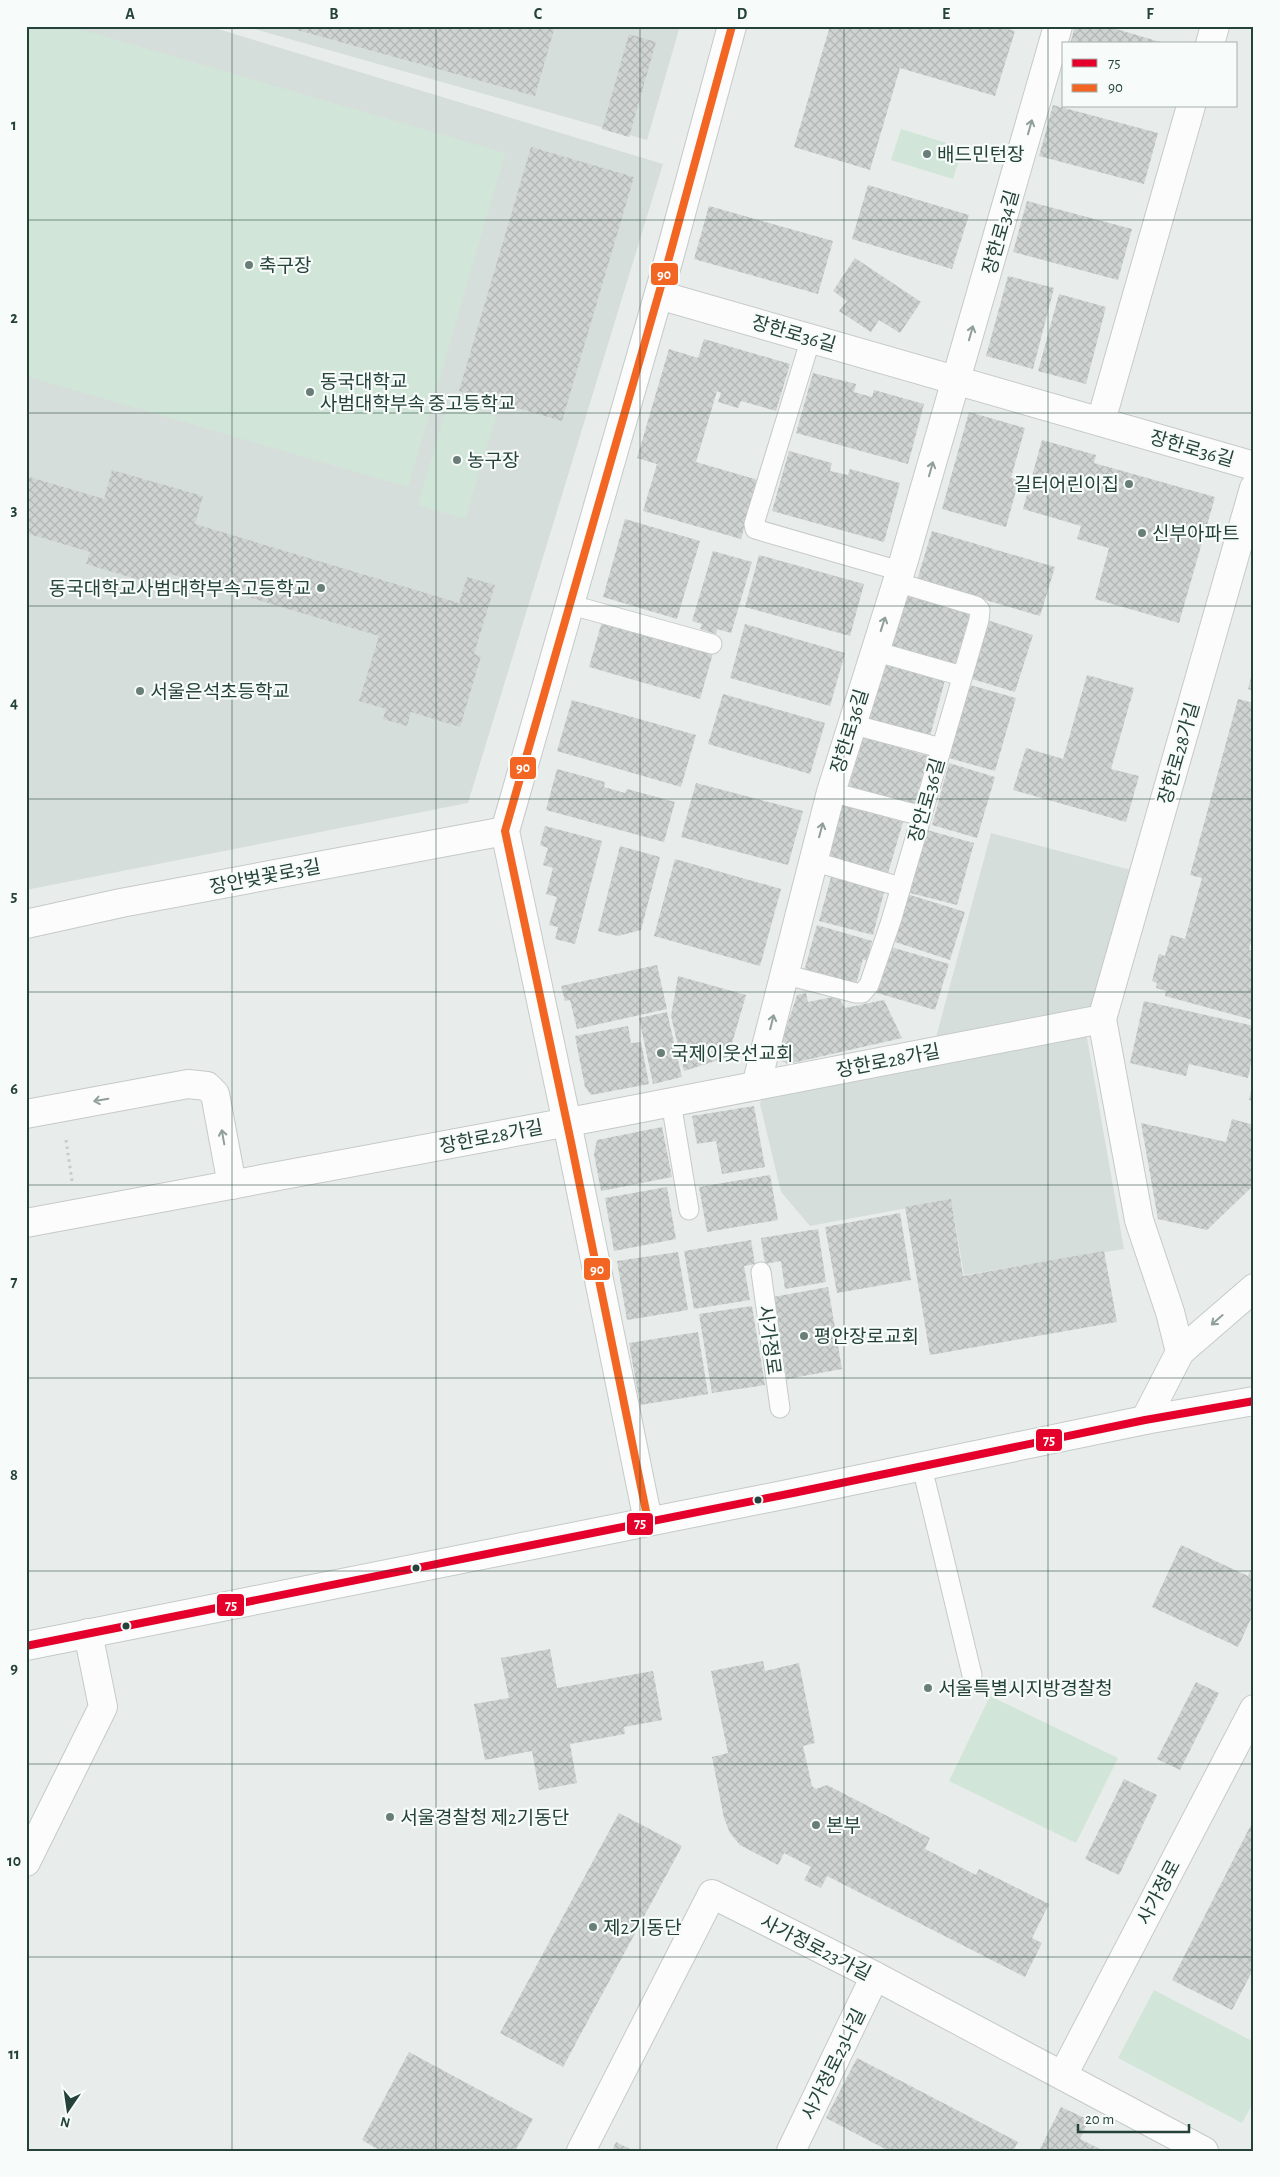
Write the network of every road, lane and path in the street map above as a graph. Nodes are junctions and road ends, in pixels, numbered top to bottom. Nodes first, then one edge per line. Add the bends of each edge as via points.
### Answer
1 (732, 26) edge
2 (1058, 26) edge
3 (1215, 26) edge
4 (1211, 42) edge
5 (1190, 108) edge
6 (658, 296) junction
7 (811, 338) junction
8 (957, 380) junction
9 (1101, 422) junction
10 (1254, 466) edge
11 (1254, 488) edge
12 (898, 577) junction
13 (568, 604) junction
14 (712, 644) dead end
15 (874, 651) junction
16 (962, 676) junction
17 (850, 724) junction
18 (942, 748) junction
19 (831, 792) junction
20 (922, 816) junction
21 (505, 831) junction
22 (812, 861) junction
23 (901, 887) junction
24 (26, 924) edge
25 (783, 974) junction
26 (1102, 1019) junction
27 (756, 1086) junction
28 (671, 1102) junction
29 (60, 1108) junction
30 (26, 1114) edge
31 (567, 1122) junction
32 (232, 1185) junction
33 (689, 1210) dead end
34 (77, 1214) junction
35 (26, 1223) edge
36 (761, 1272) dead end
37 (1254, 1288) edge
38 (1180, 1352) junction
39 (1254, 1402) edge
40 (780, 1408) dead end
41 (1145, 1420) junction
42 (922, 1466) junction
43 (648, 1521) junction
44 (88, 1633) junction
45 (26, 1646) edge
46 (972, 1675) dead end
47 (1254, 1709) edge
48 (26, 1862) edge
49 (875, 1976) junction
50 (1063, 2076) junction
51 (1171, 2143) edge
52 (581, 2151) edge
53 (791, 2151) edge
54 (1204, 2151) edge

1 - 6 street
8 -> 2 street, 장한로34길
3 - 4 street
5 - 9 street
6 - 7 street, 장한로36길
6 - 13 street
7 - 8 street, 장한로36길
7 - 12 lane via 755,529
8 - 9 street, 장한로36길
12 -> 8 street, 장한로36길
9 - 10 street, 장한로36길
11 - 26 street, 장한로28가길
15 -> 12 street, 장한로36길
12 - 16 lane, 장안로36길 via 980,610
13 - 14 lane
13 - 21 street
15 - 16 lane
15 - 17 street, 장한로36길
16 - 18 lane, 장안로36길
17 - 18 lane
17 - 19 street, 장한로36길
18 - 20 lane, 장안로36길
19 - 20 lane
22 -> 19 street, 장한로36길
20 - 23 lane, 장안로36길
21 - 24 street, 장안벚꽃로3길 via 130,901
21 - 31 street
22 - 23 lane
22 - 25 street, 장한로36길
23 - 25 lane, 장안로36길 via 869,985 862,993
27 -> 25 street, 장한로36길
26 - 27 street, 장한로28가길
26 - 38 street, 장한로28가길 via 1140,1220
27 - 28 street, 장한로28가길
28 - 31 street, 장한로28가길
28 - 33 lane
29 - 30 street
32 -> 29 street via 215,1094 206,1086 188,1084
29 - 34 path
31 - 32 street, 장한로28가길
31 - 43 street
32 - 34 street, 장한로28가길
34 - 35 street, 장한로28가길
36 - 40 lane, 사가정로
37 -> 38 street
38 - 41 street
39 - 41 street
41 - 42 street
42 - 43 street
42 - 46 lane
43 - 44 street
44 - 45 street
44 - 48 street via 103,1707
47 - 50 street, 사가정로
49 - 50 street, 사가정로23가길
49 - 52 street, 사가정로23가길 via 712,1894
49 - 53 street, 사가정로23나길
50 - 51 street, 사가정로23가길
51 - 54 street, 사가정로23가길

